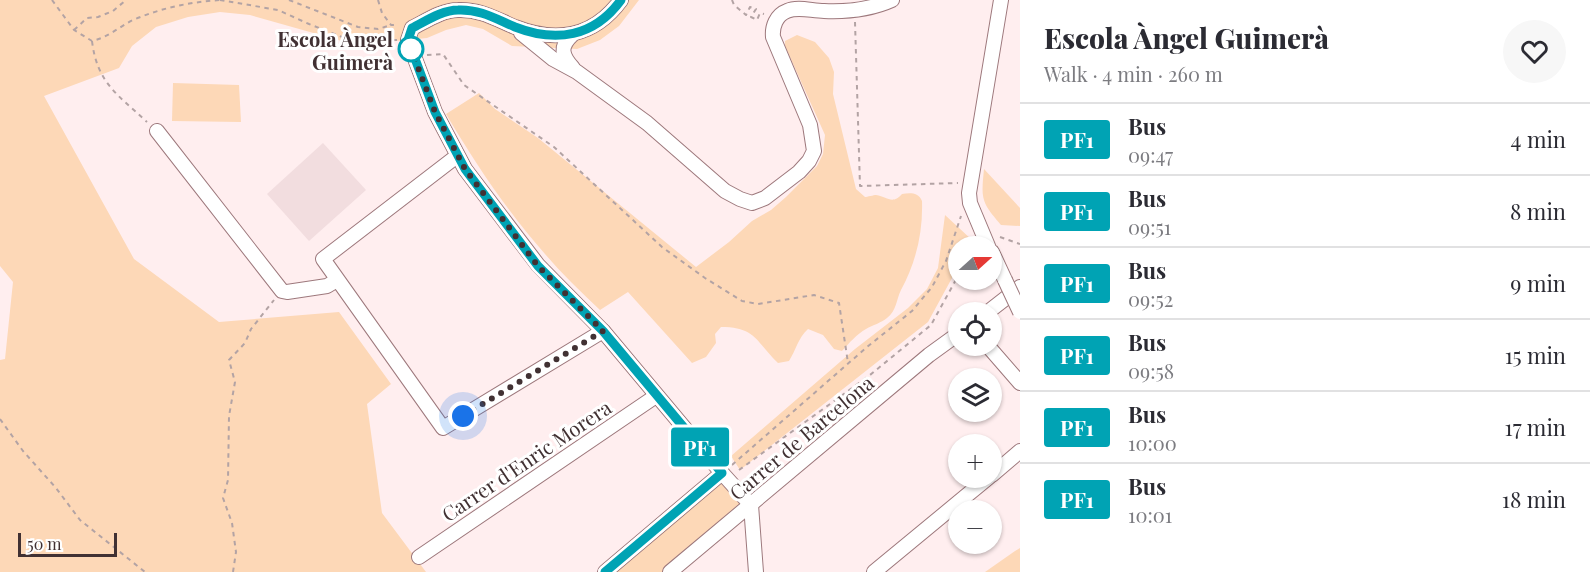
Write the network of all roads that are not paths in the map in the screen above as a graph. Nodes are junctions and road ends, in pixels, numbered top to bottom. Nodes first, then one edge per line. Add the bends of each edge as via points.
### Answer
1 (621, 0) edge
2 (892, 0) edge
3 (1001, 0) edge
4 (512, 26) junction
5 (572, 35) junction
6 (577, 72) junction
7 (157, 131) road end
8 (457, 156) junction
9 (984, 236) edge
10 (1002, 274) edge
11 (337, 280) junction
12 (1020, 287) edge
13 (1001, 302) edge
14 (1020, 312) edge
15 (603, 331) junction
16 (948, 341) edge
17 (997, 356) edge
18 (1020, 383) edge
19 (656, 396) junction
20 (1020, 451) edge
21 (1002, 466) edge
22 (724, 476) junction
23 (976, 488) edge
24 (751, 505) junction
25 (419, 557) dead end
26 (605, 572) edge
27 (670, 572) edge
28 (756, 572) edge
29 (874, 572) edge

1 - 5 street via 606,18
2 - 6 street via 855,11 785,11 772,27 777,49 810,125 814,151 799,172 765,198 752,202 725,191 647,123
3 - 9 street via 970,183 970,203
4 - 5 street via 535,34
4 - 6 street
4 - 8 street via 493,16 456,9 440,14 410,34 435,112
5 - 6 street via 562,50
7 - 11 street via 282,291 327,286
8 - 11 street via 322,259
8 - 15 street via 538,266
10 - 14 street, bridge
11 - 15 street via 443,428
12 - 13 street
15 - 19 street
16 - 24 street, Carrer de Barcelona
17 - 18 street
19 - 22 street
19 - 25 street, Carrer d'Enric Morera
20 - 21 street
22 - 24 street
22 - 26 street
23 - 29 street
24 - 27 street, Carrer de Barcelona
24 - 28 street

